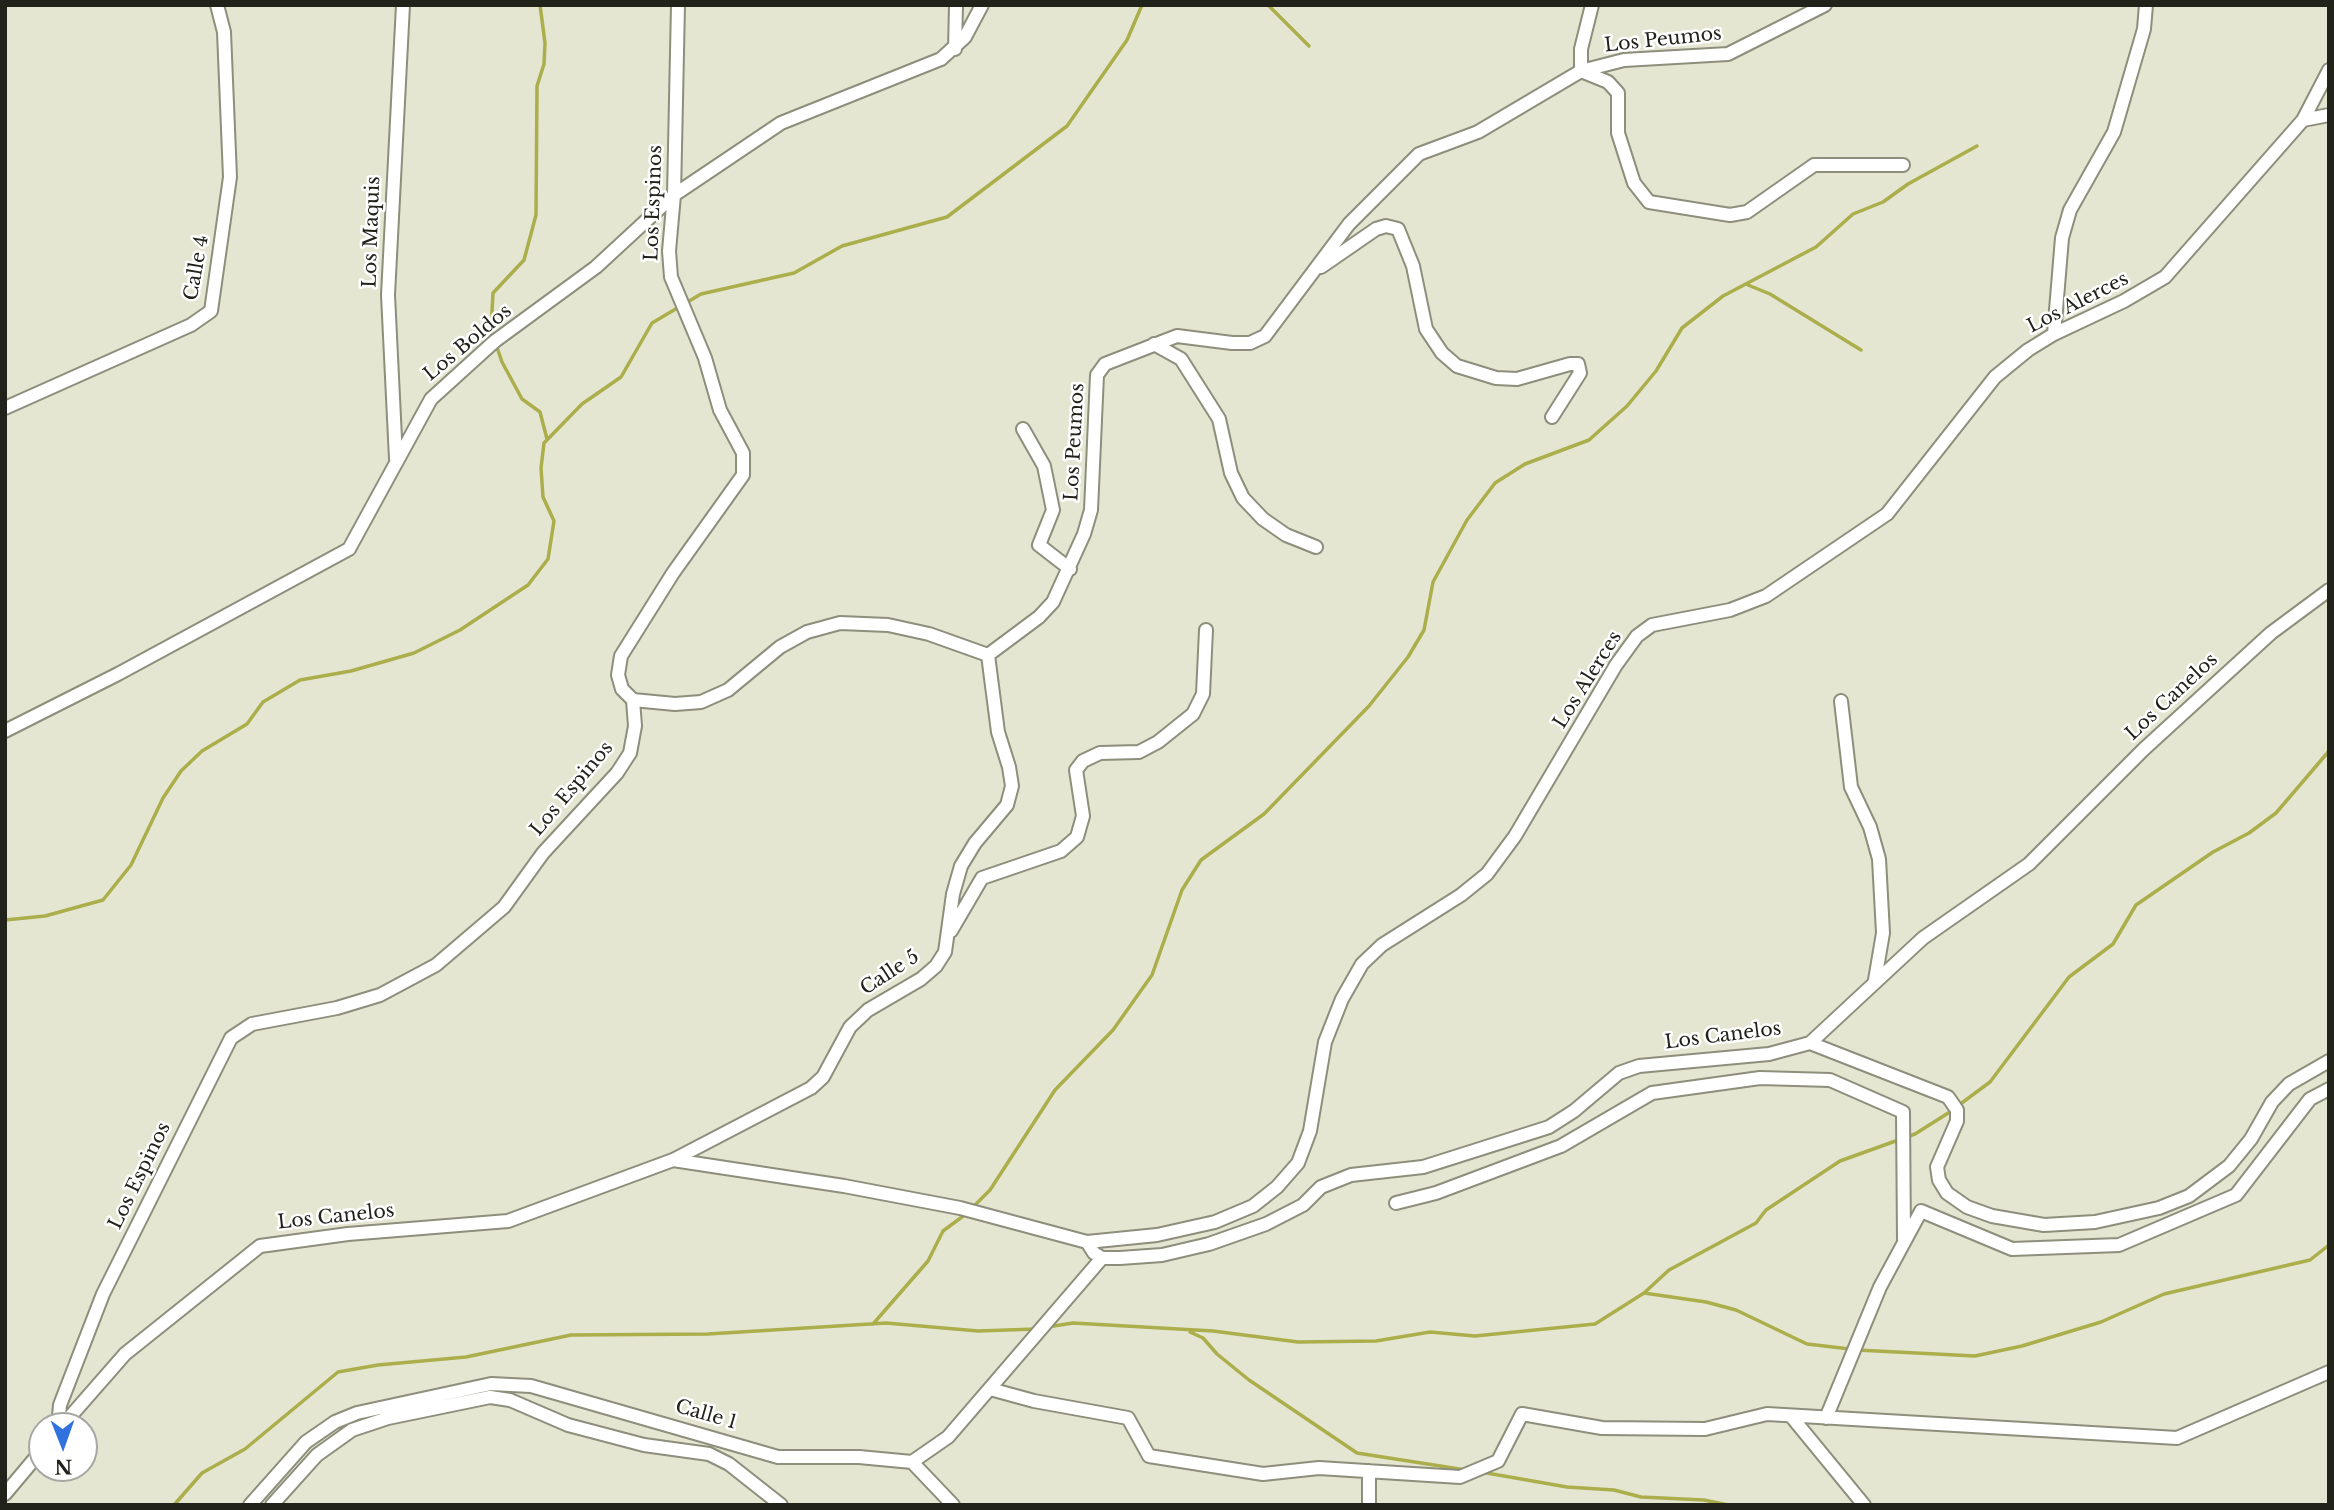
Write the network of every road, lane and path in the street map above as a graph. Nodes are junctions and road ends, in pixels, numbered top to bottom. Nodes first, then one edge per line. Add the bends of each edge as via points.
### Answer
1 (217, 5) edge
2 (403, 5) edge
3 (678, 5) edge
4 (957, 5) edge
5 (982, 5) edge
6 (1592, 5) edge
7 (1825, 5) edge
8 (2146, 5) edge
9 (954, 49) junction
10 (2329, 70) edge
11 (1581, 71) junction
12 (2329, 115) edge
13 (2303, 120) junction
14 (1903, 165) dead end
15 (674, 195) junction
16 (1310, 275) junction
17 (2054, 334) junction
18 (1154, 344) junction
19 (5, 408) edge
20 (1552, 417) dead end
21 (1023, 429) dead end
22 (396, 461) junction
23 (1316, 547) dead end
24 (1070, 569) junction
25 (2329, 590) edge
26 (1206, 630) dead end
27 (988, 655) junction
28 (633, 699) junction
29 (1842, 701) dead end
30 (5, 731) edge
31 (949, 935) junction
32 (1875, 980) junction
33 (1810, 1043) junction
34 (2329, 1061) edge
35 (2329, 1089) edge
36 (673, 1160) junction
37 (1396, 1203) dead end
38 (1087, 1241) junction
39 (1904, 1243) junction
40 (1102, 1258) junction
41 (2329, 1372) edge
42 (990, 1389) junction
43 (60, 1412) edge
44 (73, 1412) edge
45 (1791, 1416) junction
46 (1826, 1418) junction
47 (912, 1462) junction
48 (28, 1467) edge
49 (1369, 1471) junction
50 (5, 1494) edge
51 (250, 1505) edge
52 (272, 1505) edge
53 (781, 1505) edge
54 (953, 1505) edge
55 (1369, 1505) edge
56 (1864, 1505) edge

1 - 19 street, Calle 4 via 224,32 230,177 211,311 191,325
2 - 22 street, Los Maquis via 388,295
3 - 15 street, Los Espinos
4 - 9 street
5 - 9 street, Los Boldos
6 - 11 street via 1581,49
7 - 11 street, Los Peumos via 1728,54 1624,60
8 - 17 street via 2144,29 2114,132 2070,210 2062,238
9 - 15 street, Los Boldos via 908,73 782,123
10 - 13 street, Los Alerces
11 - 14 street via 1618,93 1618,132 1634,183 1649,202 1665,207 1715,215 1747,212 1814,166
11 - 16 street, Los Peumos via 1478,131 1419,154 1349,224
12 - 13 street
13 - 17 street, Los Alerces via 2165,277
15 - 22 street, Los Boldos via 596,267 447,382 431,399
15 - 28 street, Los Espinos via 671,276 705,358 720,410 743,453 743,475 621,656 620,682
16 - 18 street, Los Peumos via 1275,327 1250,343 1177,337
16 - 20 street via 1376,229 1398,229 1413,266 1426,329 1457,366 1517,379 1578,364 1580,373
17 - 38 street, Los Alerces via 1995,377 1894,506 1860,533 1766,596 1746,605 1652,625 1637,636 1487,874 1382,945 1362,964 1325,1042 1310,1131 1298,1163 1277,1187 1253,1206 1215,1222 1157,1235
18 - 23 street via 1181,359 1214,410 1231,473 1243,498 1286,536
18 - 24 street, Los Peumos via 1105,364 1097,375 1091,510
21 - 24 street via 1044,466 1052,510 1039,545
22 - 30 street, Los Boldos via 349,549
24 - 27 street, Los Peumos via 1053,602 1039,617
25 - 32 street, Los Canelos via 2260,642 2029,864 1923,938
26 - 31 street via 1203,694 1193,714 1139,752 1100,753 1083,761 1075,779 1083,816 1077,837 1061,851 982,878
27 - 28 street via 888,625 840,623 807,632 780,647 728,690 701,702
27 - 31 street, Calle 5 via 998,732 1012,786 1007,805 961,866
28 - 43 street, Los Espinos via 630,753 617,773 543,853 505,907 464,944 380,995 252,1024 231,1038 103,1294
29 - 32 street via 1851,787 1879,859 1883,933
31 - 36 street, Calle 5 via 936,966 850,1027 828,1069 811,1088
32 - 33 street, Los Canelos
33 - 34 street via 1948,1097 1957,1110 1957,1121 1938,1160 1942,1187 1967,1207 2044,1225 2095,1222 2159,1208 2189,1196 2229,1167 2280,1092
33 - 40 street, Los Canelos via 1769,1054 1639,1066 1619,1073 1549,1126 1423,1167 1350,1175 1321,1187 1303,1205 1266,1224 1209,1244 1162,1255
35 - 39 street via 2310,1099 2236,1195 2119,1245 2012,1249 1921,1211
36 - 38 street via 960,1208
36 - 44 street, Los Canelos via 508,1221 260,1246 125,1354
37 - 39 street via 1436,1193 1561,1146 1652,1093 1760,1078 1830,1080 1903,1112
38 - 40 street
39 - 46 street via 1880,1287
40 - 42 street
41 - 46 street via 2177,1438
42 - 47 street via 940,1444
42 - 49 street via 1128,1418 1149,1456 1263,1474 1320,1468
45 - 46 street
45 - 49 street via 1767,1414 1706,1429 1602,1428 1522,1414 1498,1461 1460,1477
45 - 56 street
47 - 51 street, Calle 1 via 778,1457 531,1386 491,1384 357,1413 335,1422 306,1442
47 - 54 street
48 - 50 street
49 - 55 street
52 - 53 street via 317,1455 352,1430 387,1418 491,1397 510,1399 568,1425 644,1445 709,1454

